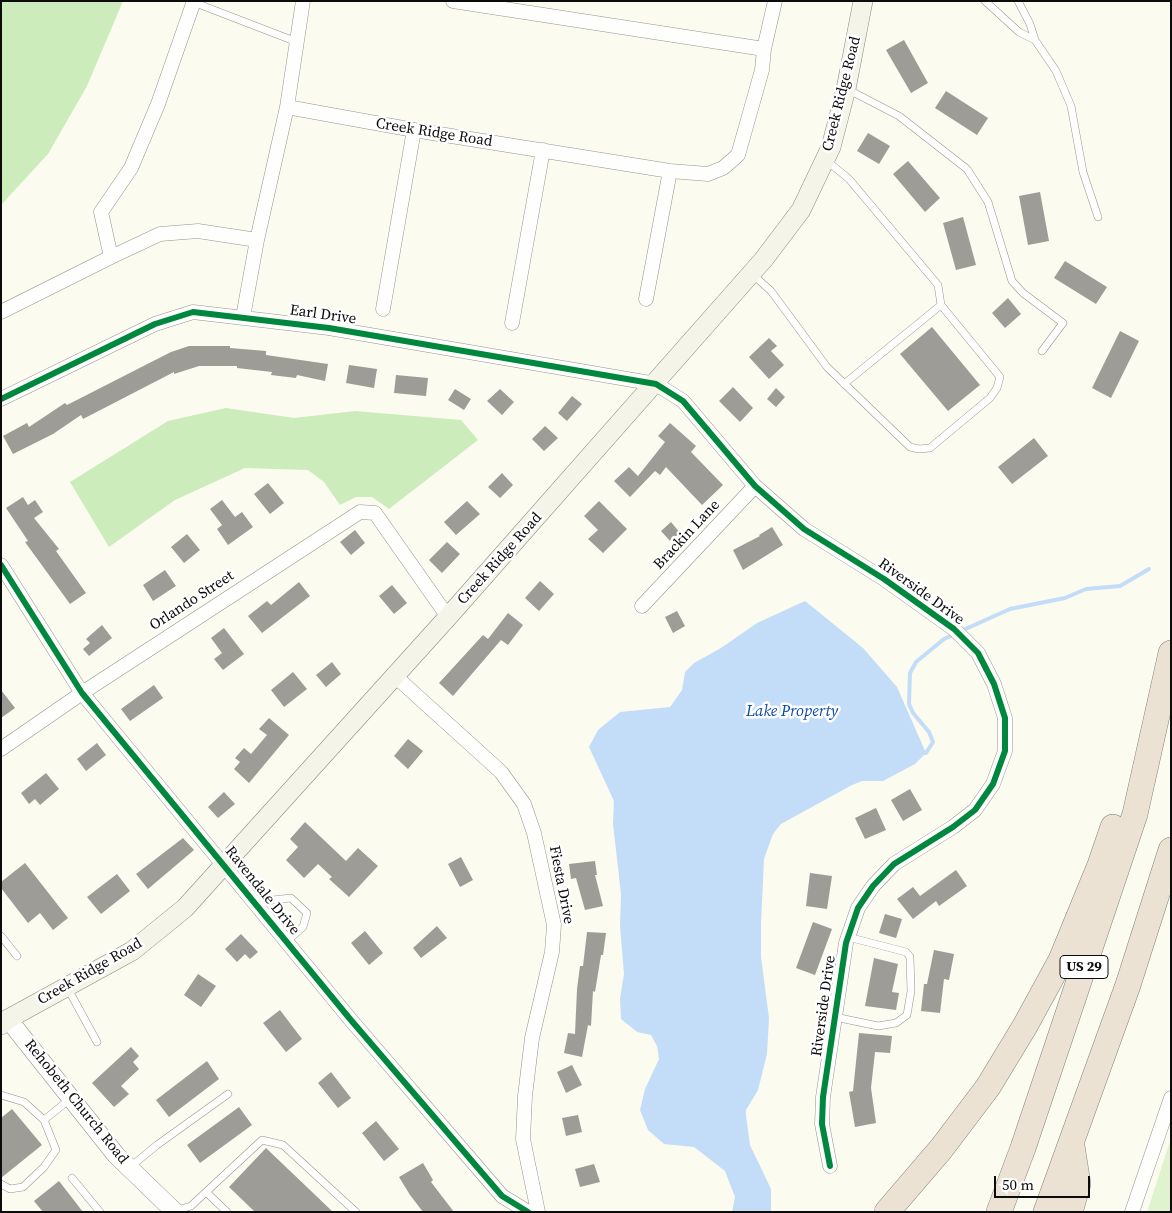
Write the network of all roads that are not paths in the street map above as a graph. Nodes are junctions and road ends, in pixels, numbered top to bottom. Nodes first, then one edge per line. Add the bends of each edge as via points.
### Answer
1 (193, 1) edge
2 (303, 1) edge
3 (453, 1) edge
4 (775, 1) edge
5 (863, 1) edge
6 (985, 1) edge
7 (1018, 1) edge
8 (1035, 40) junction
9 (297, 42) junction
10 (764, 49) junction
11 (846, 88) junction
12 (287, 108) junction
13 (414, 130) junction
14 (543, 150) junction
15 (825, 159) junction
16 (670, 170) junction
17 (1098, 218) dead end
18 (257, 240) junction
19 (111, 257) junction
20 (752, 274) junction
21 (646, 299) dead end
22 (941, 305) junction
23 (383, 309) dead end
24 (1, 312) edge
25 (243, 317) junction
26 (512, 323) dead end
27 (1042, 351) dead end
28 (656, 384) junction
29 (844, 384) junction
30 (1, 399) edge
31 (755, 486) junction
32 (1, 565) edge
33 (642, 606) dead end
34 (448, 617) junction
35 (1171, 654) edge
36 (395, 676) junction
37 (82, 693) junction
38 (1157, 719) junction
39 (1, 749) edge
40 (1171, 850) edge
41 (224, 865) junction
42 (255, 902) junction
43 (1, 936) edge
44 (848, 938) junction
45 (286, 941) junction
46 (17, 956) dead end
47 (67, 987) junction
48 (835, 1017) junction
49 (3, 1019) edge
50 (97, 1042) dead end
51 (228, 1094) dead end
52 (1, 1095) edge
53 (71, 1098) junction
54 (1171, 1098) edge
55 (1168, 1116) edge
56 (44, 1120) junction
57 (1072, 1143) junction
58 (830, 1166) dead end
59 (129, 1168) junction
60 (72, 1178) dead end
61 (1, 1184) edge
62 (206, 1192) junction
63 (100, 1212) edge
64 (174, 1212) edge
65 (227, 1212) edge
66 (356, 1212) edge
67 (528, 1212) edge
68 (538, 1212) edge
69 (887, 1212) edge
70 (999, 1212) edge
71 (1046, 1212) edge
72 (1070, 1212) edge
73 (1132, 1212) edge

1 - 9 lane
1 - 19 street via 158,104 131,168 101,212
2 - 9 street
3 - 10 street
4 - 10 street, Creek Ridge Road
5 - 11 main road, Creek Ridge Road
6 - 8 lane via 1019,32
7 - 8 lane
8 - 17 lane via 1056,71 1071,106 1083,172
9 - 12 street
10 - 16 street, Creek Ridge Road via 762,70 738,155 708,174
11 - 15 main road, Creek Ridge Road
11 - 27 lane via 899,116 967,169 988,202 1012,281 1063,323
12 - 13 street, Creek Ridge Road
12 - 18 street
13 - 14 street, Creek Ridge Road
13 - 23 street
14 - 16 street, Creek Ridge Road
14 - 26 street
15 - 20 main road, Creek Ridge Road via 800,210
15 - 22 lane via 849,179 938,285
16 - 21 street
18 - 19 street via 198,231 160,234
18 - 25 street
19 - 24 street
20 - 28 main road, Creek Ridge Road
20 - 29 lane via 771,291 827,367
22 - 29 lane
22 - 29 lane via 1000,377 990,398 930,448 910,447
25 - 28 street, Earl Drive via 329,328
25 - 30 street, Earl Drive via 193,312 154,324
28 - 31 street, Riverside Drive via 683,401
28 - 34 main road, Creek Ridge Road
31 - 33 street, Brackin Lane
31 - 44 street, Riverside Drive via 804,529 884,579 954,629 978,653 994,684 1005,718 1005,751 993,784 975,810 953,828 894,864 858,908
32 - 37 street, Ravendale Drive
34 - 36 main road, Creek Ridge Road
34 - 37 street, Orlando Street via 375,513 360,512
35 - 38 highway, US 29
36 - 41 main road, Creek Ridge Road
36 - 68 street, Fiesta Drive via 501,772 524,804 534,833 554,925 552,952 532,1038 525,1096 523,1139
37 - 39 street, Orlando Street
37 - 41 street, Ravendale Drive
38 - 69 highway via 1133,768 1100,865 1060,960 1025,1026 988,1087
38 - 70 highway, US 29 via 1135,814
40 - 57 highway, US 29
41 - 42 street, Ravendale Drive
41 - 47 main road, Creek Ridge Road via 185,908 132,950
42 - 45 street, Ravendale Drive
42 - 45 lane via 291,898 307,913 303,927
43 - 46 lane
44 - 48 street, Riverside Drive
44 - 48 lane via 906,952 910,957 911,991 907,1015 896,1023 878,1026
45 - 67 street, Ravendale Drive via 502,1196
47 - 49 main road, Creek Ridge Road
47 - 50 lane
48 - 58 street, Riverside Drive via 822,1124
49 - 53 street, Rehobeth Church Road
51 - 59 lane
52 - 56 lane via 24,1102
53 - 56 lane
53 - 59 street, Rehobeth Church Road
54 - 55 street
55 - 73 street
56 - 61 lane via 56,1150 23,1187 10,1189
57 - 71 highway, US 29
57 - 72 highway via 1078,1184
59 - 64 street, Rehobeth Church Road
60 - 63 lane
62 - 64 lane via 191,1206
62 - 65 lane
62 - 66 lane via 262,1140 283,1145

